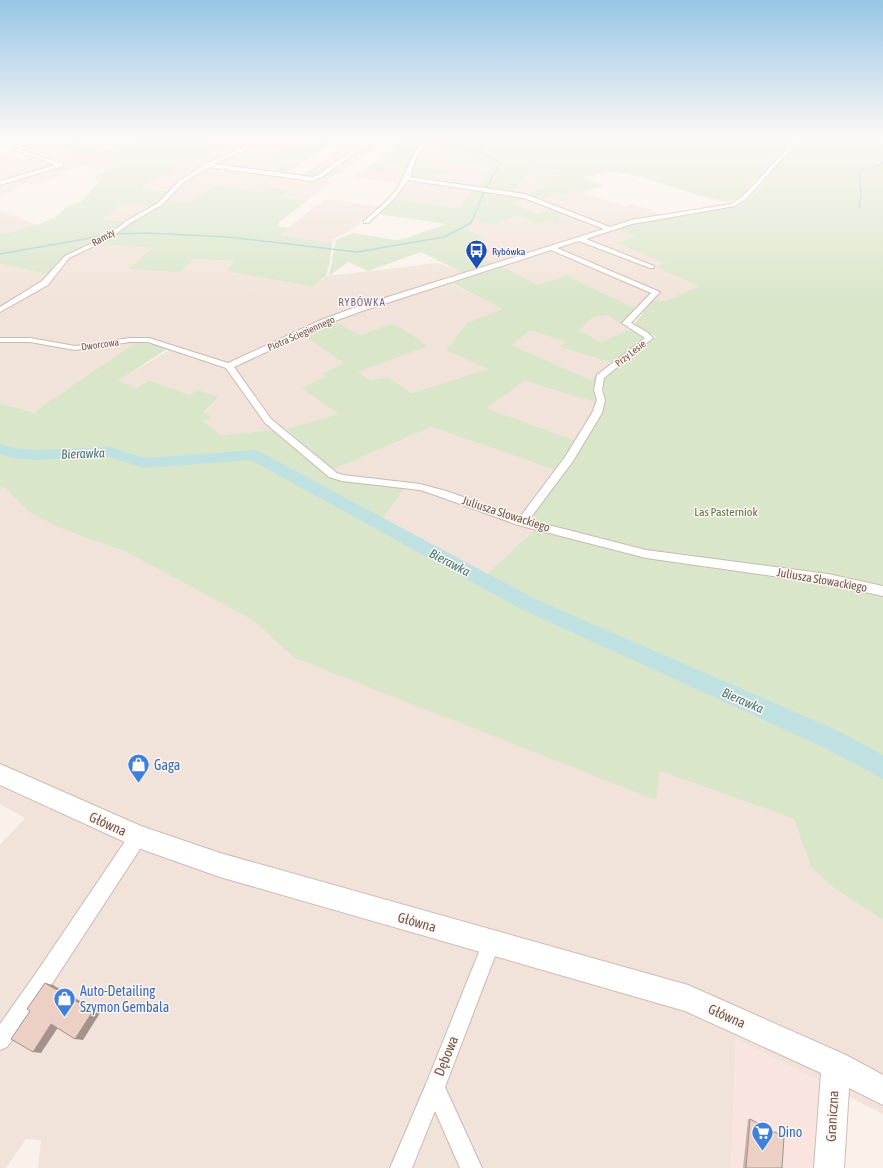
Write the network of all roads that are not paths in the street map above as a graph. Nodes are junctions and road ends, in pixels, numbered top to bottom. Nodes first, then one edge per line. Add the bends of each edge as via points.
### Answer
1 (172, 192) edge
2 (398, 192) edge
3 (495, 192) edge
4 (749, 192) edge
5 (366, 222) dead end
6 (611, 228) junction
7 (581, 238) junction
8 (552, 248) junction
9 (652, 267) dead end
10 (2, 308) edge
11 (0, 340) edge
12 (229, 366) junction
13 (522, 522) junction
14 (883, 591) edge
15 (0, 774) edge
16 (138, 837) junction
17 (491, 943) junction
18 (0, 1040) edge
19 (836, 1065) junction
20 (434, 1087) junction
21 (883, 1091) edge
22 (401, 1168) edge
23 (471, 1168) edge
24 (829, 1168) edge

1 - 10 street, Ramży via 160,204 107,238 67,257 45,283
2 - 5 street
3 - 6 street via 525,196
4 - 6 street, Piotra Ściegiennego via 733,205 632,222
6 - 7 street, Piotra Ściegiennego
7 - 8 street, Piotra Ściegiennego
7 - 9 street
8 - 12 street, Piotra Ściegiennego via 340,315
8 - 13 street, Przy Lesie via 656,292 626,323 648,338 600,377 598,390 601,400 597,413 569,459
11 - 12 street, Dworcowa via 30,340 75,348 140,339 157,342
12 - 13 street, Juliusza Słowackiego via 268,421 333,475 420,487
13 - 14 street, Juliusza Słowackiego via 646,554 828,579
15 - 16 main road, Główna
16 - 17 main road, Główna via 220,866
16 - 18 street
17 - 19 main road, Główna via 688,998
17 - 20 street, Dębowa
19 - 21 main road, Główna
19 - 24 main road, Graniczna
20 - 22 street
20 - 23 street, Dębowa

